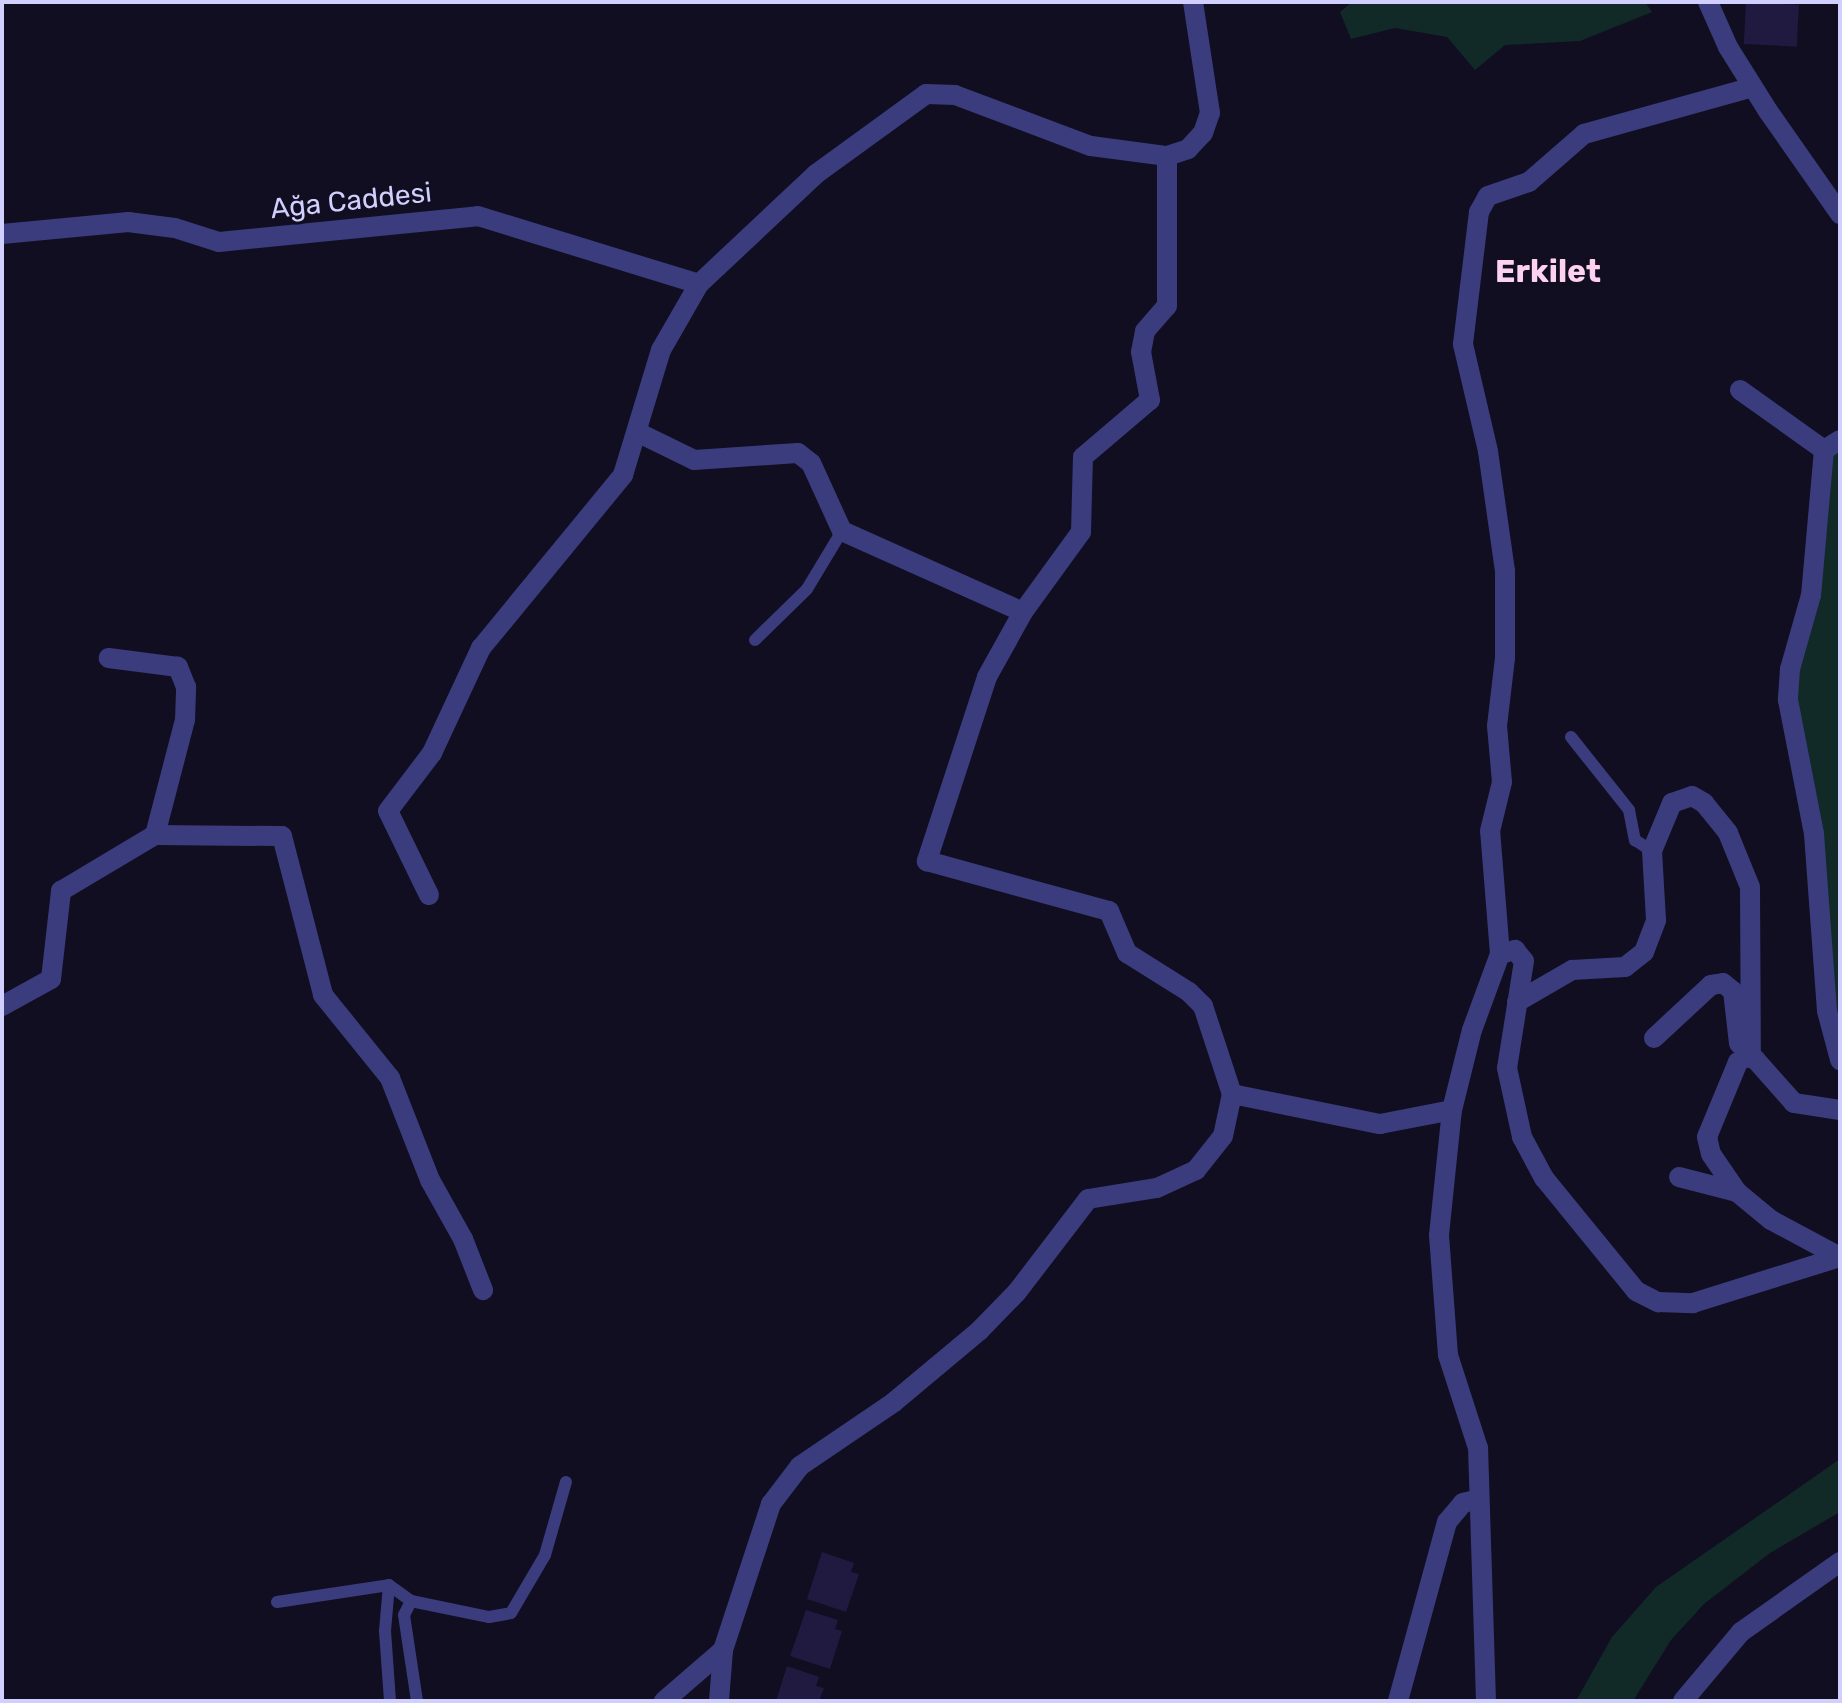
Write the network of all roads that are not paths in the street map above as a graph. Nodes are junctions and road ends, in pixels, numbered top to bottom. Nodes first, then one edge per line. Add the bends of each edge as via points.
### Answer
1 (1193, 2) edge
2 (1708, 2) edge
3 (1753, 87) junction
4 (1167, 156) junction
5 (1840, 214) edge
6 (2, 234) edge
7 (699, 284) junction
8 (1740, 390) dead end
9 (639, 433) junction
10 (1832, 445) edge
11 (842, 531) junction
12 (1023, 612) junction
13 (755, 640) dead end
14 (109, 658) dead end
15 (1571, 737) dead end
16 (155, 835) junction
17 (1652, 851) junction
18 (429, 895) dead end
19 (1500, 954) junction
20 (1517, 1002) junction
21 (2, 1006) edge
22 (1654, 1038) dead end
23 (1746, 1058) junction
24 (1840, 1060) edge
25 (1232, 1094) junction
26 (1452, 1110) junction
27 (1840, 1110) edge
28 (1679, 1177) dead end
29 (1737, 1192) junction
30 (1840, 1257) edge
31 (483, 1290) dead end
32 (566, 1482) dead end
33 (1479, 1499) junction
34 (1840, 1562) edge
35 (389, 1585) junction
36 (411, 1601) junction
37 (277, 1602) dead end
38 (723, 1650) junction
39 (390, 1701) edge
40 (417, 1701) edge
41 (664, 1701) edge
42 (719, 1701) edge
43 (1398, 1701) edge
44 (1486, 1701) edge
45 (1683, 1701) edge

1 - 4 street via 1210,113 1197,142
2 - 3 street
3 - 5 street
3 - 19 street via 1584,134 1529,182 1492,193 1481,206 1463,344 1488,451 1505,571 1505,658 1497,726 1503,773 1490,831
4 - 7 street via 1091,146 955,95 926,94 816,174
4 - 12 street via 1167,306 1145,331 1141,352 1150,400 1083,457 1081,532
6 - 7 street, Ağa Caddesi via 128,222 175,228 219,242 478,216
7 - 9 street via 661,350
8 - 10 street
9 - 11 street via 694,460 798,453 811,463
9 - 18 street via 610,494 481,648 432,753 388,811
10 - 24 street via 1811,595 1790,669 1788,700 1814,834 1827,1011
11 - 12 street
11 - 13 lane via 807,589
12 - 25 street via 987,677 927,861 1109,911 1127,953 1203,1006
14 - 16 street via 178,667 186,687 185,720
15 - 17 lane via 1629,810 1635,840
16 - 21 street via 61,891 51,979
16 - 31 street via 282,836 323,995 390,1078 430,1180 463,1239
17 - 20 street via 1656,920 1644,952 1625,967 1572,970
17 - 23 street via 1672,803 1685,796 1704,803 1737,850 1750,887
19 - 20 street via 1515,950 1524,961
19 - 26 street via 1472,1030
20 - 30 street via 1507,1068 1522,1137 1544,1178 1636,1291 1658,1302 1693,1303
22 - 23 street via 1711,985 1723,983 1733,991
23 - 27 street via 1794,1103
23 - 29 street via 1707,1137 1711,1154
25 - 26 street via 1380,1124
25 - 38 street via 1223,1136 1196,1170 1157,1188 1088,1199 1017,1292 979,1331 894,1402 800,1466 771,1504
26 - 33 street via 1441,1191 1440,1301 1455,1387 1478,1448
28 - 29 street
29 - 30 street via 1771,1220
32 - 36 lane via 545,1555 511,1613 489,1617
33 - 43 street via 1463,1503 1447,1522
33 - 44 street
34 - 45 street via 1741,1632
35 - 36 lane
35 - 37 lane
35 - 39 lane via 385,1631
36 - 40 lane via 404,1615
38 - 41 street
38 - 42 street

